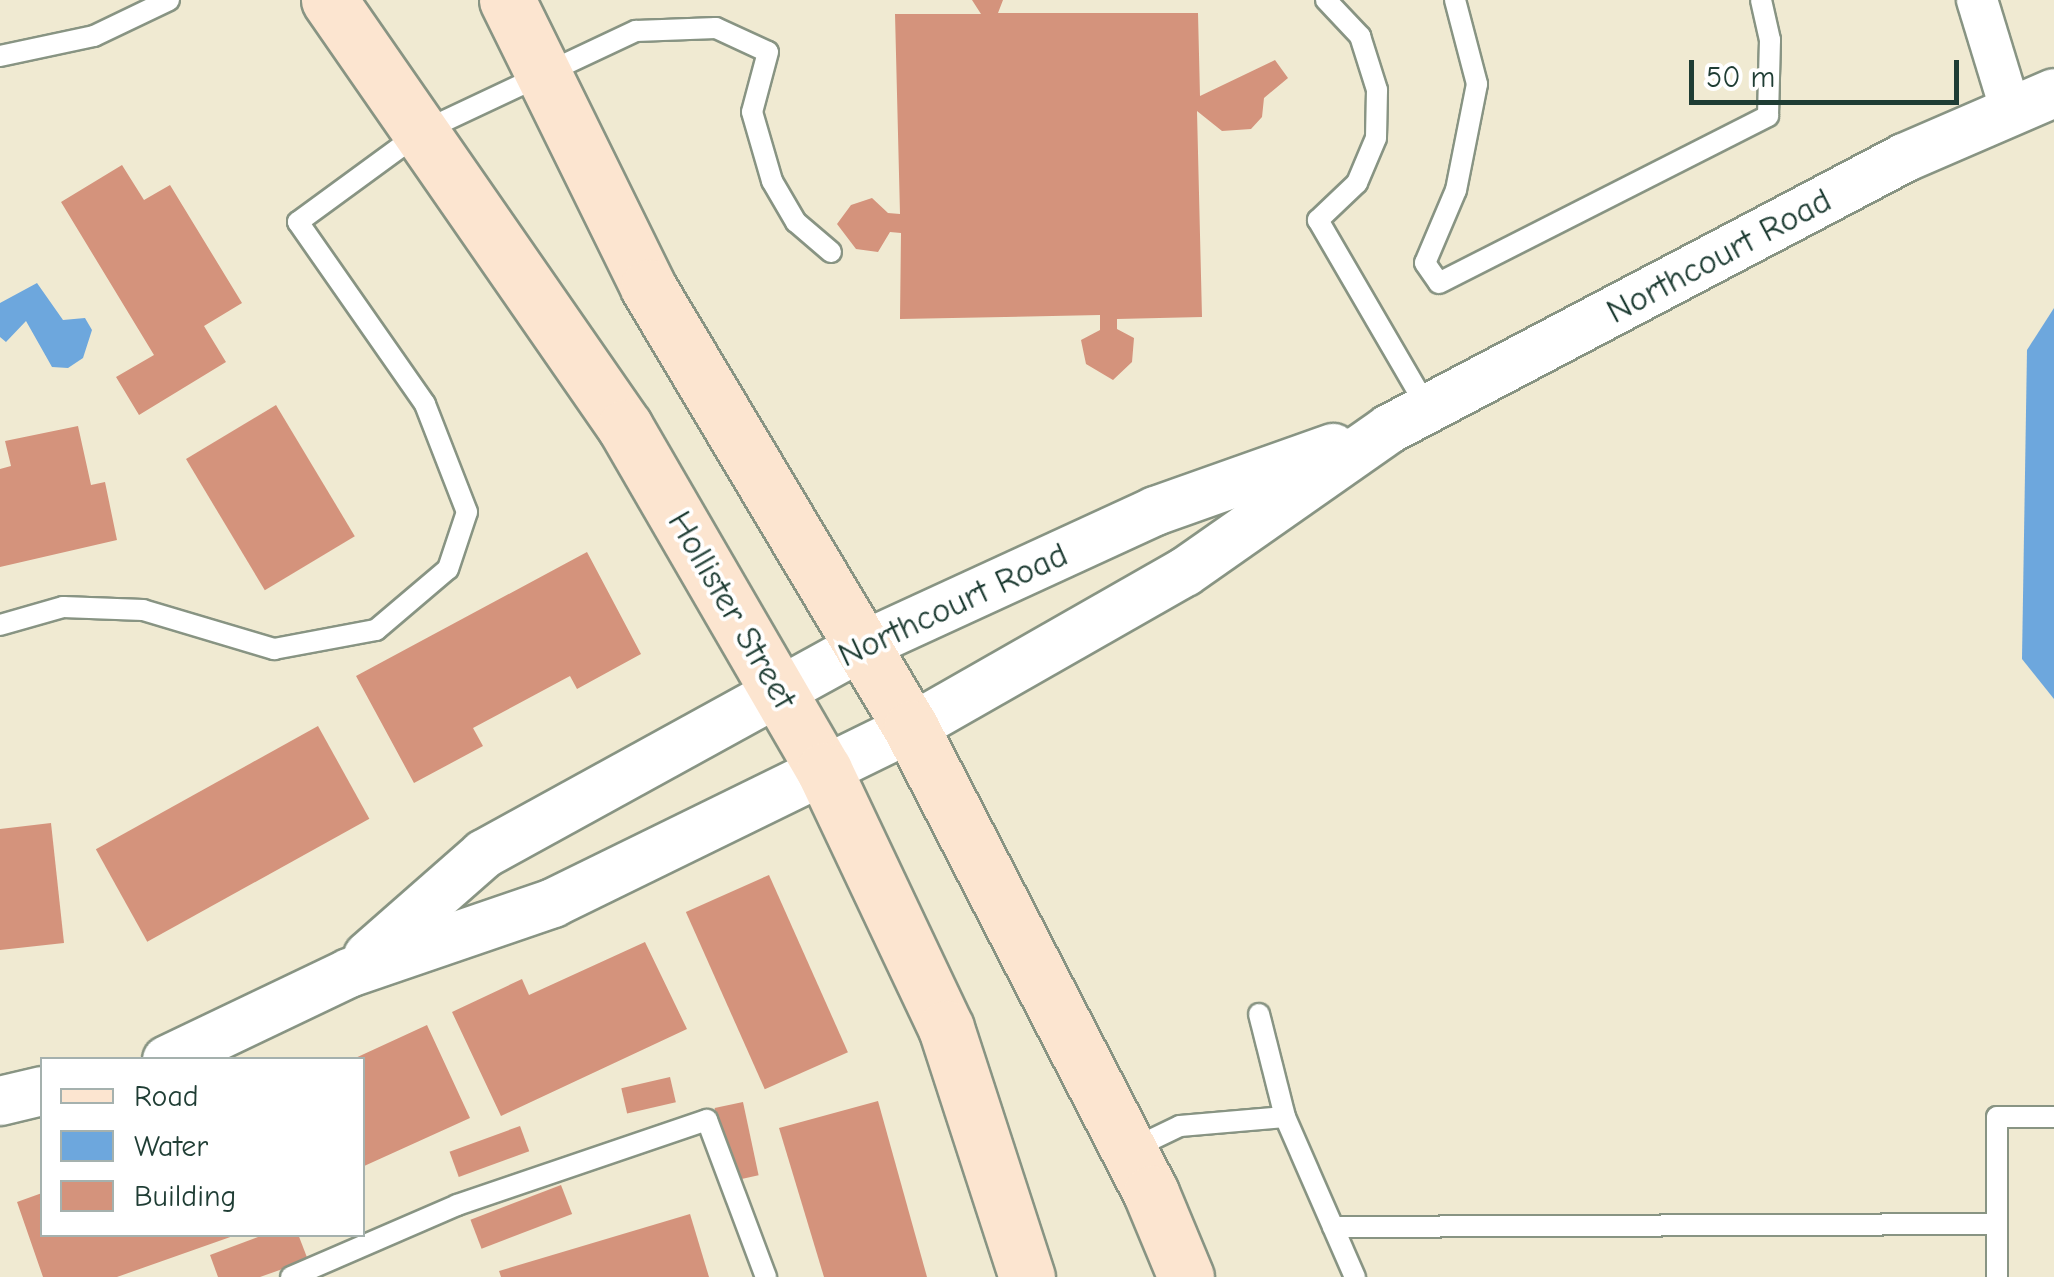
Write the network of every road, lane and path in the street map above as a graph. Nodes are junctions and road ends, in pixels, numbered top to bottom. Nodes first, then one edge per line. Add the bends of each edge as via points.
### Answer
1 (168, 0) edge
2 (329, 0) edge
3 (507, 0) edge
4 (1326, 0) edge
5 (1455, 0) edge
6 (1761, 0) edge
7 (1977, 0) edge
8 (0, 56) edge
9 (544, 76) junction
10 (2054, 93) edge
11 (2011, 111) junction
12 (420, 132) junction
13 (831, 252) dead end
14 (1408, 419) junction
15 (0, 625) edge
16 (862, 646) junction
17 (778, 690) junction
18 (911, 728) junction
19 (824, 770) junction
20 (349, 973) junction
21 (1260, 1014) dead end
22 (173, 1057) edge
23 (40, 1092) edge
24 (0, 1101) edge
25 (1285, 1117) junction
26 (2054, 1117) edge
27 (1128, 1151) junction
28 (1997, 1224) junction
29 (1333, 1227) junction
30 (291, 1277) edge
31 (766, 1277) edge
32 (1027, 1277) edge
33 (1186, 1277) edge
34 (1355, 1277) edge
35 (1998, 1277) edge

1 - 8 lane via 94,36
2 - 12 main road, Hollister Street
3 - 9 main road
4 - 14 lane via 1360,36 1377,90 1376,138 1358,183 1318,220
5 - 6 lane via 1477,84 1456,190 1424,263 1439,284 1768,116 1770,40
7 - 11 street
9 - 12 lane
9 - 13 lane via 636,30 716,28 768,52 752,112 772,181 796,222
9 - 16 main road via 648,287
10 - 11 street, Northcourt Road
11 - 14 street, Northcourt Road via 1904,158
12 - 15 lane via 298,222 425,404 467,512 448,569 376,630 274,649 143,610 63,608
12 - 17 main road, Hollister Street via 625,427
14 - 16 street, Northcourt Road via 1155,510
14 - 18 street, Northcourt Road via 1185,572
16 - 17 street, Northcourt Road
16 - 18 main road
17 - 19 main road, Hollister Street
17 - 20 street, Northcourt Road via 484,854
18 - 19 street, Northcourt Road
18 - 27 main road
19 - 20 street, Northcourt Road via 554,903
19 - 32 main road, Hollister Street via 946,1028
20 - 22 street, Northcourt Road
21 - 25 lane
23 - 24 street
25 - 27 lane via 1180,1126
25 - 29 lane
26 - 28 lane via 1997,1117
27 - 33 main road
28 - 29 lane
28 - 35 lane
29 - 34 lane
30 - 31 lane via 457,1205 706,1120

